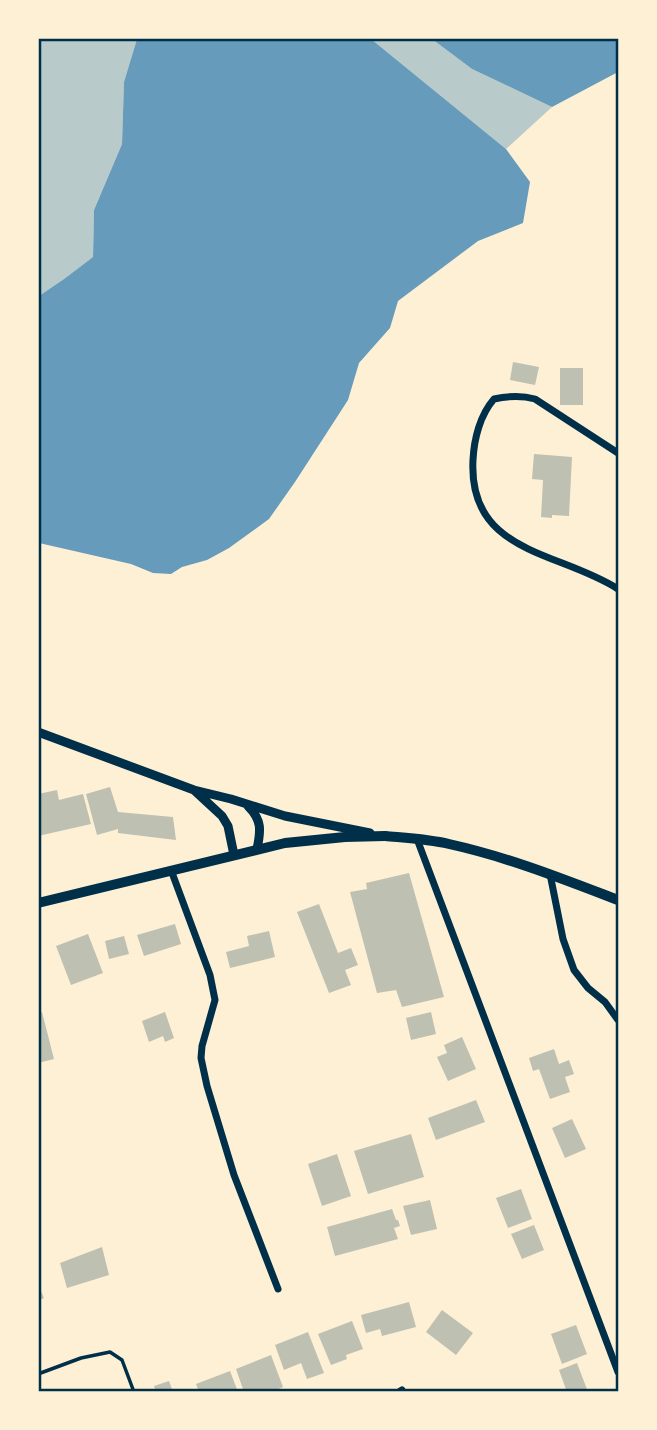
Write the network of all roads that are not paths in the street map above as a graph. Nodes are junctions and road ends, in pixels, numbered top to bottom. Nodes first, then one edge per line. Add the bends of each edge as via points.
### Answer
1 (618, 453) edge
2 (618, 589) edge
3 (38, 732) edge
4 (194, 790) junction
5 (231, 799) junction
6 (385, 836) junction
7 (417, 839) junction
8 (257, 849) junction
9 (234, 855) junction
10 (171, 870) junction
11 (550, 874) junction
12 (618, 900) edge
13 (38, 902) edge
14 (618, 1020) edge
15 (278, 1289) dead end
16 (618, 1372) edge
17 (38, 1374) edge
18 (134, 1391) edge

1 - 2 street via 535,399 509,396 494,399 482,417 472,474 479,504 501,533
3 - 4 street
4 - 5 street
4 - 9 street via 222,816
5 - 6 street via 285,816
5 - 8 street via 255,813 261,832
6 - 7 main road
6 - 8 main road via 322,838
7 - 11 main road
7 - 16 street
8 - 9 main road
9 - 10 main road
10 - 13 main road
10 - 15 street via 215,1000 202,1046 207,1086 234,1175
11 - 12 main road
11 - 14 street via 574,970
17 - 18 lane via 110,1352 122,1360

